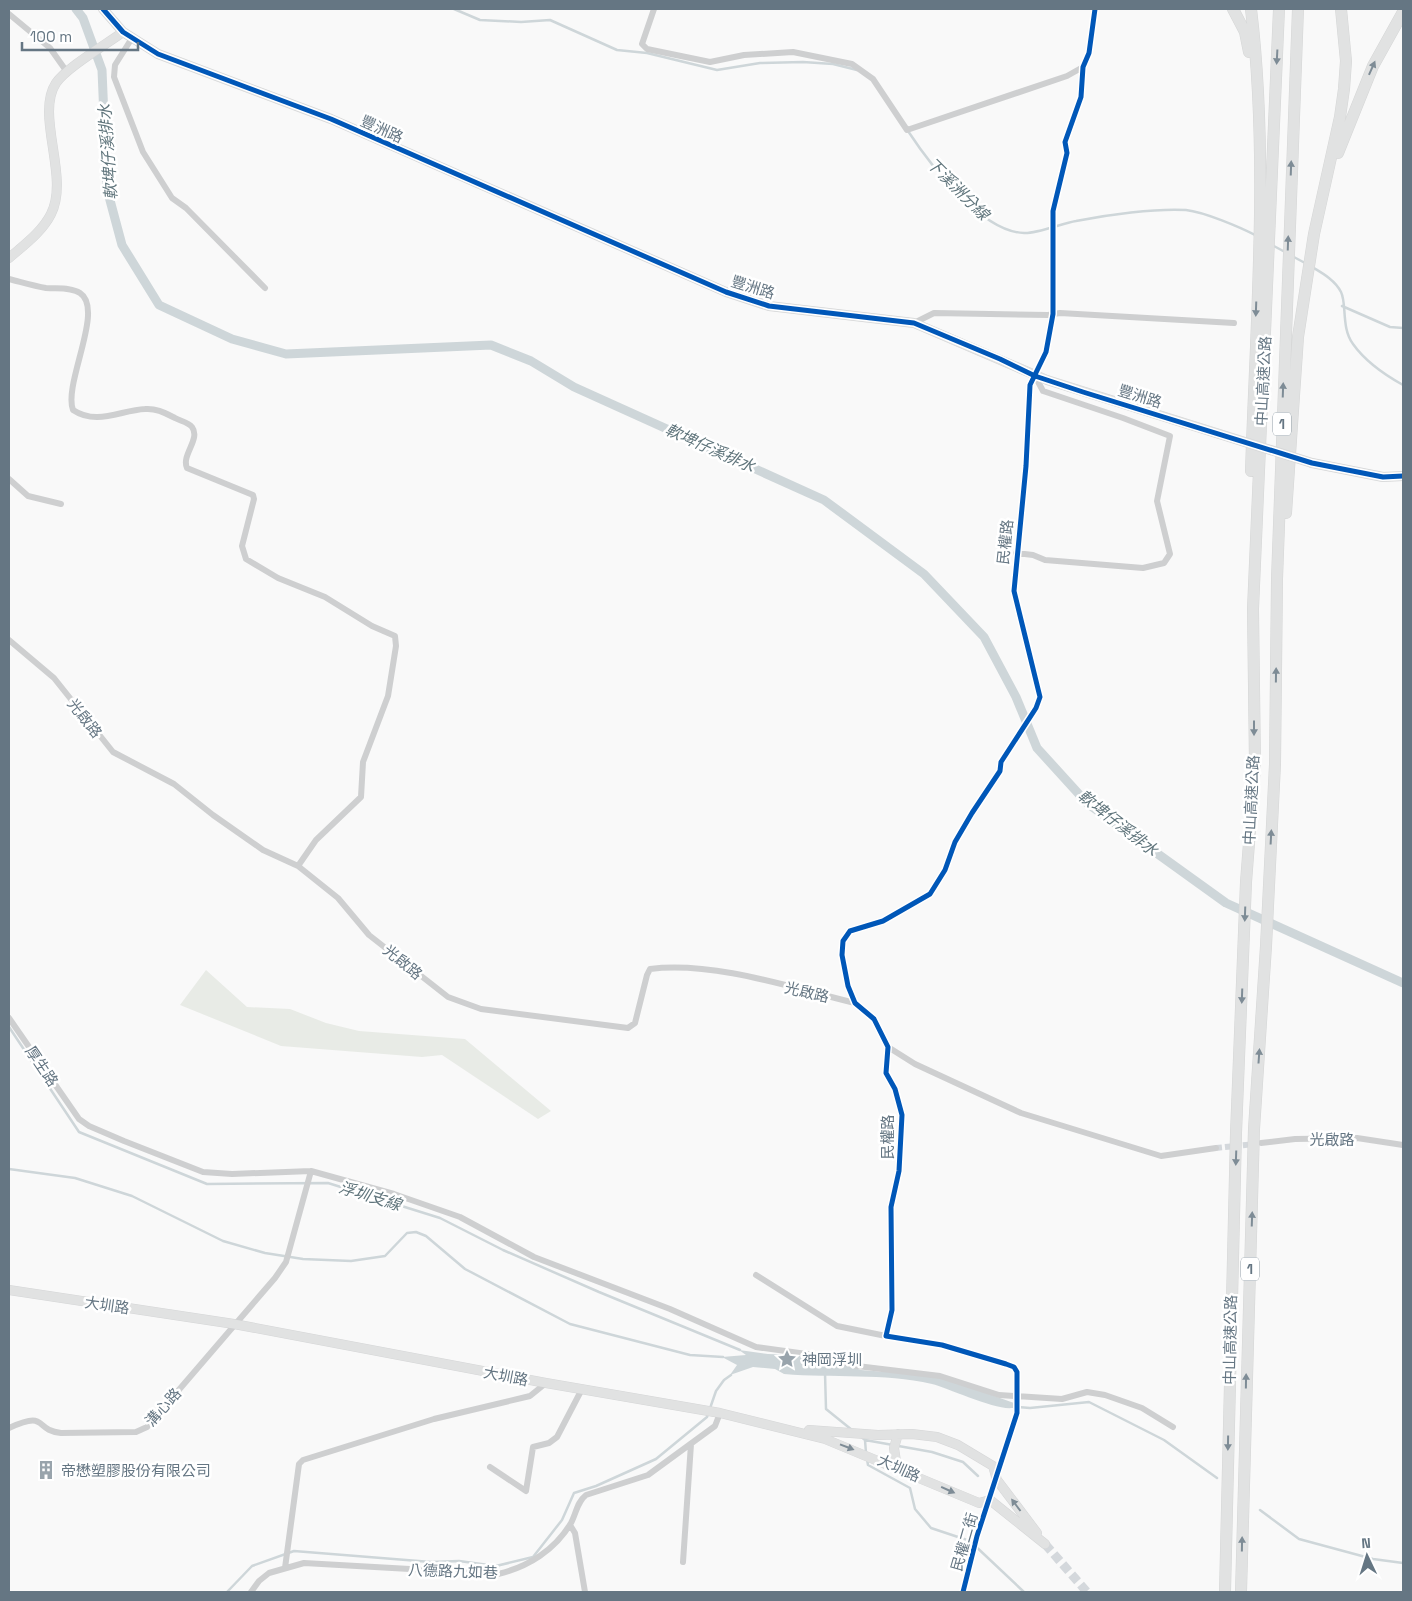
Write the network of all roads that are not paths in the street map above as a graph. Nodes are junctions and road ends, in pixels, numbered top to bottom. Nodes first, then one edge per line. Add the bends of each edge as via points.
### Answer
1 (103, 9) edge
2 (654, 9) edge
3 (1095, 9) edge
4 (1234, 9) edge
5 (1251, 9) edge
6 (1279, 9) edge
7 (1298, 9) edge
8 (1341, 9) edge
9 (1403, 12) edge
10 (9, 14) edge
11 (123, 32) junction
12 (132, 38) junction
13 (1083, 67) junction
14 (69, 71) junction
15 (1258, 103) junction
16 (1333, 160) junction
17 (9, 258) edge
18 (9, 279) edge
19 (265, 288) dead end
20 (1053, 314) junction
21 (1234, 323) dead end
22 (914, 324) junction
23 (1035, 376) junction
24 (1403, 476) edge
25 (9, 479) edge
26 (61, 504) dead end
27 (1016, 552) junction
28 (1277, 579) junction
29 (1254, 609) junction
30 (9, 640) edge
31 (298, 866) junction
32 (855, 1003) junction
33 (9, 1018) edge
34 (888, 1047) junction
35 (1261, 1143) tunnel mouth
36 (1403, 1144) edge
37 (1216, 1148) tunnel mouth
38 (311, 1171) junction
39 (756, 1276) dead end
40 (9, 1290) edge
41 (234, 1324) junction
42 (886, 1336) junction
43 (546, 1383) junction
44 (582, 1390) junction
45 (1017, 1399) junction
46 (718, 1412) junction
47 (1172, 1427) dead end
48 (9, 1428) edge
49 (796, 1430) junction
50 (896, 1441) junction
51 (691, 1444) junction
52 (490, 1467) dead end
53 (897, 1468) junction
54 (997, 1480) junction
55 (990, 1500) junction
56 (570, 1525) junction
57 (683, 1562) dead end
58 (285, 1568) junction
59 (250, 1592) edge
60 (585, 1592) edge
61 (963, 1592) edge
62 (1225, 1592) edge
63 (1241, 1592) edge

1 - 11 street, 豐洲路
2 - 13 street via 642,44 647,49 710,62 744,55 793,52 852,64 873,79 907,130 1058,80
3 - 13 street, 民權路 via 1089,54
4 - 15 highway via 1245,32
5 - 15 highway
6 -> 29 highway, 中山高速公路 / 1
28 -> 7 highway, 中山高速公路 / 1
8 - 16 highway via 1346,61
16 -> 9 highway via 1375,62
10 - 14 street via 50,48
11 - 12 street, 豐洲路
11 - 14 street
12 - 19 street via 114,72 143,152 172,198 186,208
12 - 22 street, 豐洲路 via 158,54 332,120 726,292 769,306
13 - 20 street, 民權路 via 1080,97 1065,142 1067,153 1053,211
14 - 17 street via 53,88 50,104 58,194 55,206 43,226
15 -> 29 highway via 1258,228 1248,593
16 - 28 highway via 1314,234 1298,337 1287,505
18 - 31 street via 77,292 88,302 85,337 72,398 73,410 102,417 149,409 164,412 190,426 193,439 185,461 187,468 254,496 242,546 246,559 395,636 391,683 363,762 362,797 316,840
20 - 21 street
20 - 22 street via 934,313
20 - 23 street, 民權路 via 1046,352
22 - 23 street, 豐洲路
23 - 24 street, 豐洲路, bridge via 1312,463 1383,477
23 - 27 street, 民權路 via 1030,385 1026,466
23 - 27 street via 1042,391 1170,436 1157,501 1170,554 1164,563 1143,568 1045,560
25 - 26 street via 28,496
27 - 32 street, 民權路 via 1014,591 1040,697 1001,762 1000,772 955,842 945,870 930,894 883,921 850,931 843,941 843,963
63 -> 28 highway, 中山高速公路 / 1 via 1254,1130 1275,764
29 -> 62 highway, 中山高速公路 / 1 via 1255,764 1246,882 1231,1290
30 - 31 street, 光啟路 via 54,678 113,752 174,784 262,850
31 - 32 street, 光啟路 via 338,898 369,935 419,975 448,997 481,1009 628,1028 635,1024 650,969 661,968 728,973
32 - 34 street via 874,1020
33 - 38 street, 厚生路 via 75,1114 94,1128 202,1172
34 - 37 street via 915,1064 1021,1113 1161,1156
34 - 42 street, 民權路 via 886,1073 896,1088 902,1115 900,1171 891,1207 892,1310
35 - 36 street, 光啟路 via 1357,1138
38 - 41 street, 溝心路 via 287,1260
38 - 45 street, 厚生路 via 363,1184 460,1217 534,1257 756,1346 821,1356 857,1366 940,1376
39 - 42 street via 836,1326
40 - 41 street, 大圳路
41 - 43 street, 大圳路
41 - 48 street, 溝心路 via 143,1430 61,1433 31,1419
42 - 45 street via 942,1345 1014,1367 1017,1372
43 - 44 street, 大圳路
43 - 58 street via 530,1396 434,1420 303,1460 299,1464
44 - 46 street, 大圳路
44 - 52 street via 557,1437 533,1448 526,1491
45 - 47 street, 厚生路 via 1062,1399 1087,1392 1105,1395 1142,1408
45 - 54 street via 1017,1413
46 - 49 street, 大圳路
46 - 51 street, 八德路九如巷 via 715,1426
49 - 50 street via 860,1433
49 -> 53 street, 大圳路
50 - 53 street
50 - 54 street via 937,1437 958,1445 993,1466
51 - 56 street, 八德路九如巷 via 648,1475 586,1495 580,1500
51 - 57 street
53 -> 55 street, 大圳路 via 979,1504
54 - 55 street
55 -> 54 street via 1045,1544
55 - 61 street, 民權二街
56 - 58 street, 八德路九如巷 via 541,1557 498,1574 311,1563
56 - 60 street via 575,1533
58 - 59 street, 八德路九如巷 via 263,1577

